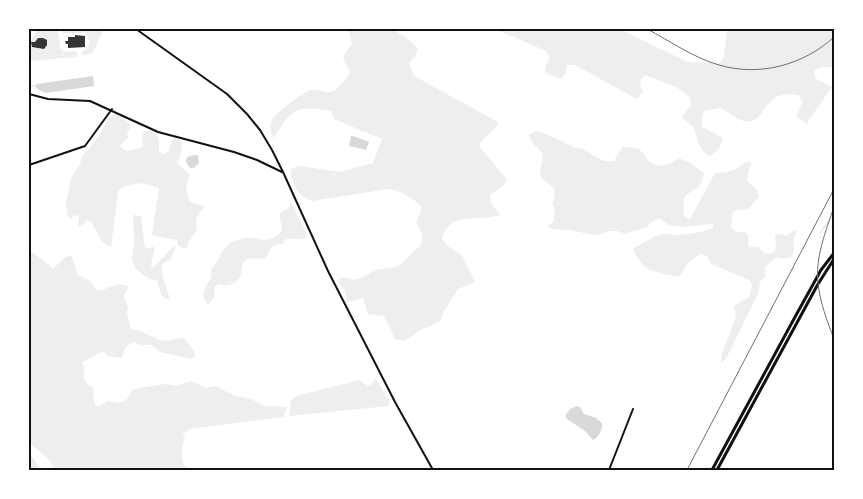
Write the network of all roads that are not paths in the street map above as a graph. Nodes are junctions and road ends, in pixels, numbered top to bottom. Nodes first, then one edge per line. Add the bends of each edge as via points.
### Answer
1 (136, 29) edge
2 (29, 94) edge
3 (112, 109) junction
4 (29, 165) edge
5 (283, 172) junction
6 (834, 251) edge
7 (833, 260) edge
8 (633, 409) dead end
9 (433, 470) edge
10 (609, 470) edge
11 (712, 470) edge
12 (717, 470) edge

1 - 5 street via 227,94 248,114
2 - 3 street via 48,99 90,101
3 - 4 street via 85,146
3 - 5 street via 158,132 242,155
5 - 9 street via 328,271
6 - 7 highway
7 - 11 highway via 795,317
7 - 12 highway
8 - 10 street

